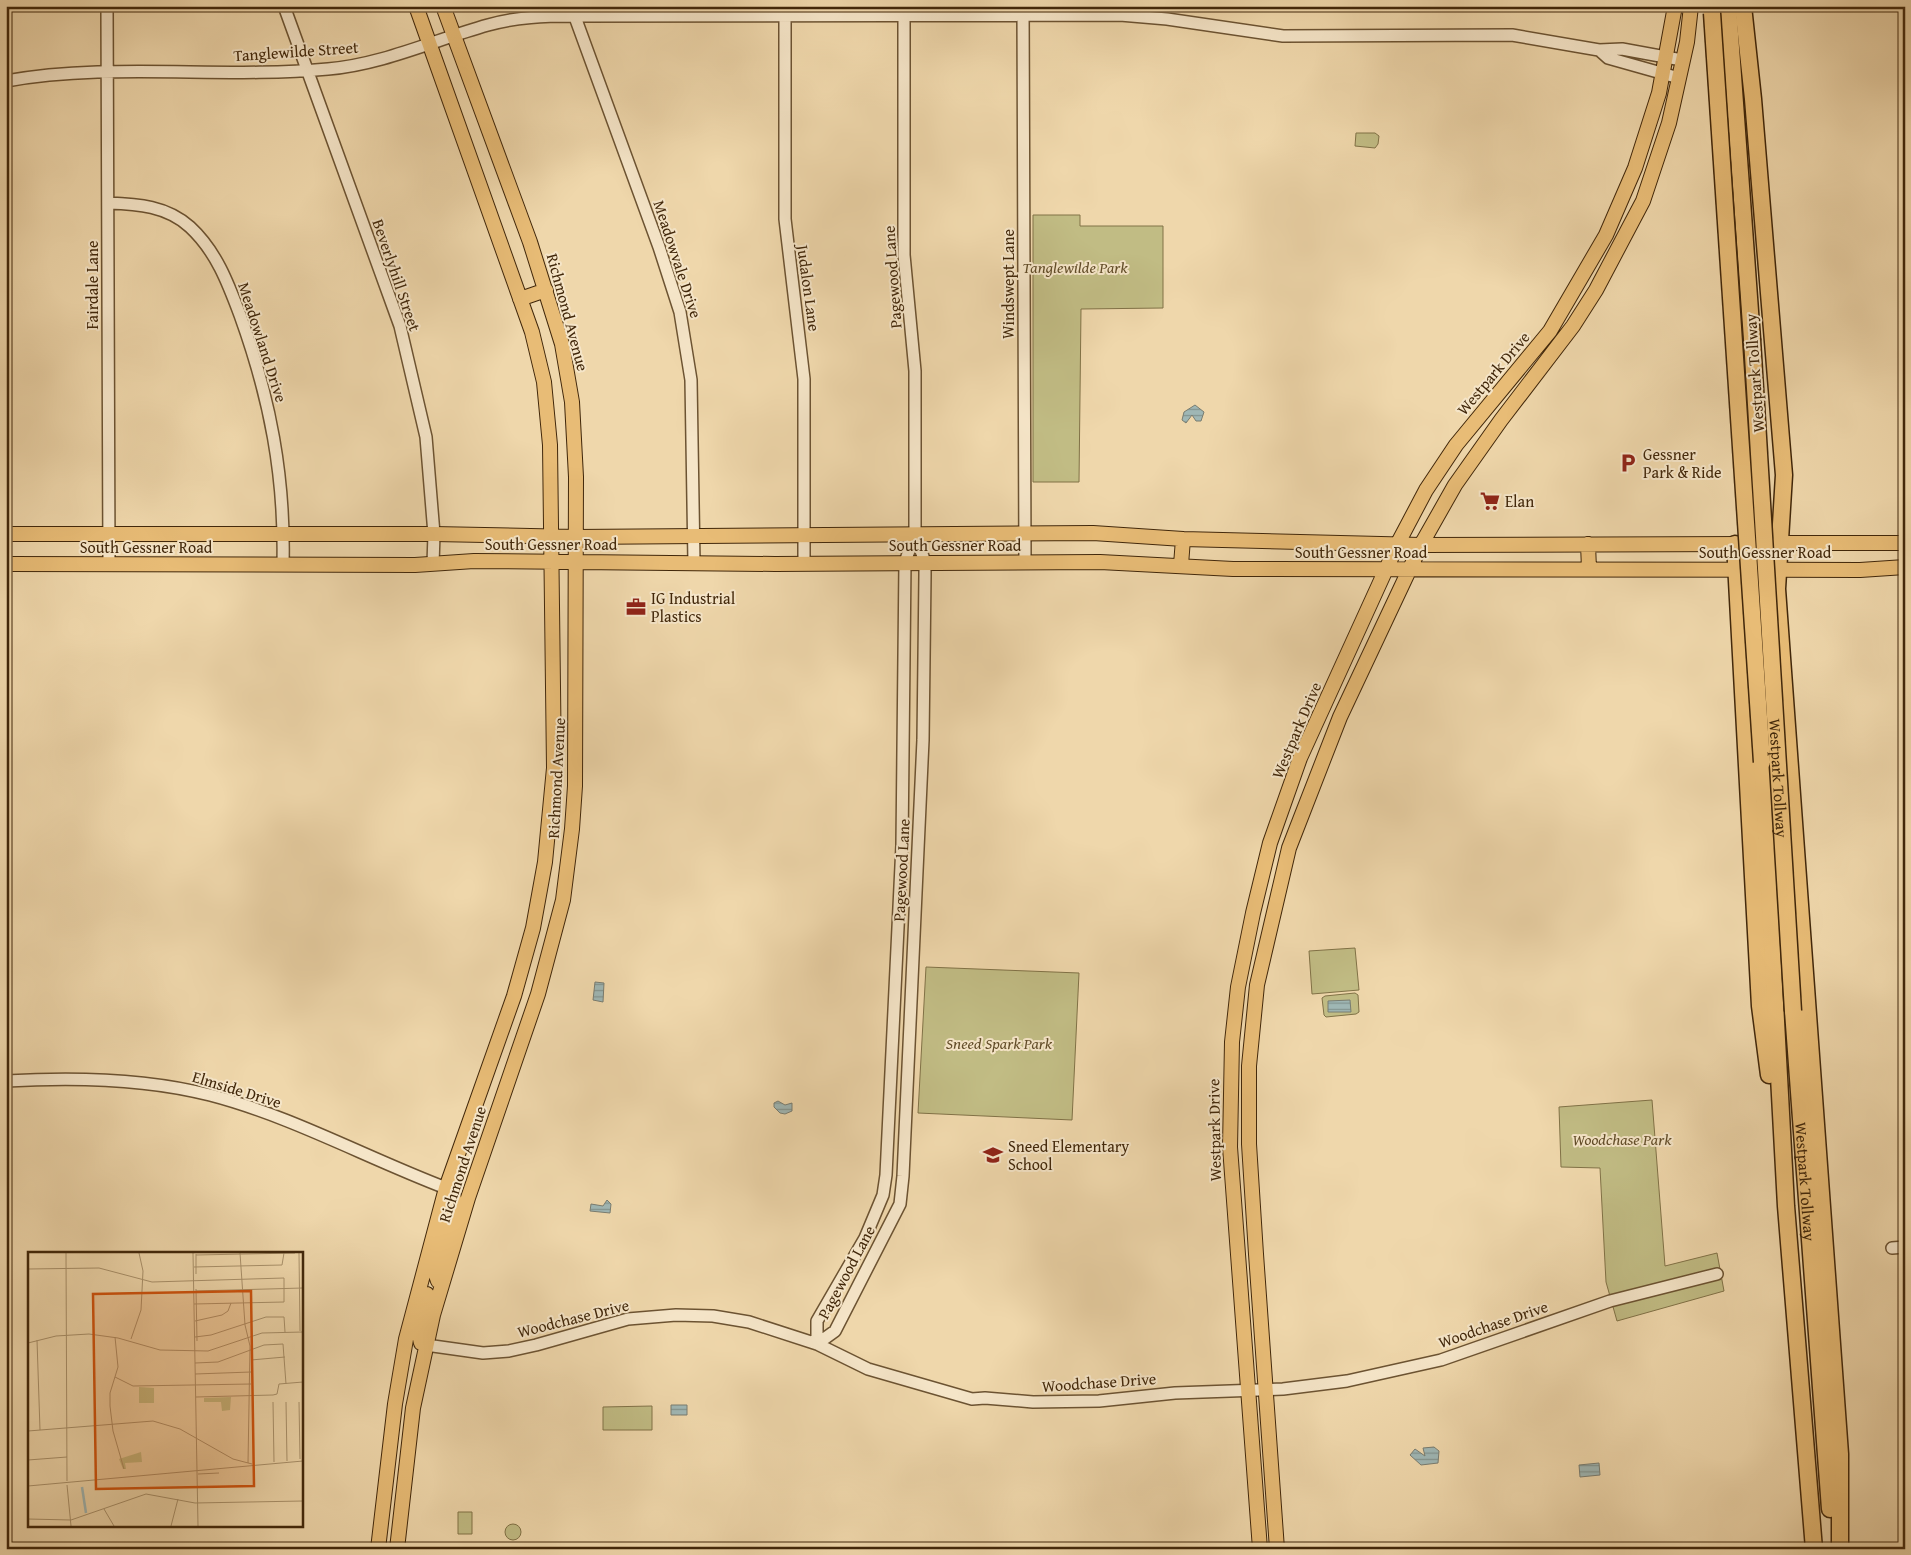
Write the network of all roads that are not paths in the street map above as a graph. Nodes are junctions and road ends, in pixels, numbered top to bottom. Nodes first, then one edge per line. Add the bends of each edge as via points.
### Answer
1 (107, 6) edge
2 (284, 6) edge
3 (416, 6) edge
4 (444, 6) edge
5 (1675, 6) edge
6 (1691, 6) edge
7 (1728, 6) edge
8 (1743, 6) edge
9 (672, 10) edge
10 (1712, 10) edge
11 (573, 11) edge
12 (1023, 11) edge
13 (785, 16) junction
14 (904, 17) junction
15 (454, 36) junction
16 (431, 44) junction
17 (1599, 50) junction
18 (1667, 56) junction
19 (1682, 60) junction
20 (306, 70) junction
21 (108, 72) junction
22 (1664, 74) junction
23 (1679, 78) junction
24 (6, 81) edge
25 (1626, 191) junction
26 (1643, 201) junction
27 (108, 203) junction
28 (546, 290) junction
29 (520, 299) junction
30 (1560, 316) junction
31 (1573, 326) junction
32 (1025, 533) junction
33 (6, 534) edge
34 (109, 534) junction
35 (284, 534) junction
36 (434, 534) junction
37 (916, 534) junction
38 (694, 535) junction
39 (550, 536) junction
40 (576, 536) junction
41 (804, 536) junction
42 (1183, 539) junction
43 (1781, 542) junction
44 (1398, 543) junction
45 (1905, 543) edge
46 (1588, 544) junction
47 (1735, 544) junction
48 (1420, 545) junction
49 (550, 561) junction
50 (575, 561) junction
51 (905, 562) junction
52 (925, 562) junction
53 (1025, 562) junction
54 (694, 563) junction
55 (6, 564) edge
56 (109, 564) junction
57 (283, 564) junction
58 (433, 564) junction
59 (804, 564) junction
60 (1181, 565) junction
61 (1905, 567) edge
62 (1779, 568) junction
63 (1386, 569) junction
64 (1589, 569) junction
65 (1737, 569) junction
66 (1408, 570) junction
67 (1323, 710) junction
68 (554, 715) junction
69 (1340, 717) junction
70 (577, 722) junction
71 (1270, 843) junction
72 (1289, 848) junction
73 (498, 1045) junction
74 (519, 1049) junction
75 (6, 1081) edge
76 (446, 1188) junction
77 (1786, 1206) junction
78 (1905, 1247) edge
79 (1892, 1248) dead end
80 (426, 1261) junction
81 (1717, 1274) dead end
82 (441, 1289) junction
83 (817, 1344) junction
84 (426, 1345) junction
85 (1264, 1390) junction
86 (1248, 1391) junction
87 (382, 1506) junction
88 (400, 1508) junction
89 (1276, 1531) junction
90 (1258, 1533) junction
91 (378, 1549) edge
92 (397, 1549) edge
93 (1260, 1549) edge
94 (1277, 1549) edge
95 (1814, 1549) edge
96 (1833, 1549) edge
97 (1840, 1549) edge

1 - 21 street, Fairdale Lane
2 - 20 street, Beverlyhill Street
3 - 16 main road, Richmond Avenue
4 - 15 main road, Richmond Avenue
5 - 18 main road, Westpark Drive
6 - 19 main road, Westpark Drive
7 - 96 highway, Westpark Tollway, bridge via 1793,1011
8 - 43 highway via 1784,475
9 - 11 street, Tanglewilde Street
9 - 13 street, Tanglewilde Street
10 - 77 highway, Westpark Tollway, bridge via 1762,762
11 - 15 street, Tanglewilde Street via 511,20
11 - 38 street, Meadowvale Drive via 680,312 691,380
12 - 14 street, Tanglewilde Street
12 - 17 street, Tanglewilde Street via 1167,19 1283,36 1512,35
12 - 32 street, Windswept Lane
13 - 14 street, Tanglewilde Street
13 - 41 street, Judalon Lane via 785,219 804,379
14 - 37 street, Pagewood Lane via 904,255 915,371
15 - 16 street, Tanglewilde Street
15 - 28 main road, Richmond Avenue
16 - 20 street, Tanglewilde Street via 358,65
16 - 29 main road, Richmond Avenue
17 - 18 street, Tanglewilde Street via 1622,49
17 - 22 street, Tanglewilde Street via 1608,58
18 - 19 street, Tanglewilde Street
18 - 22 main road, Westpark Drive
19 - 23 main road, Westpark Drive
20 - 21 street, Tanglewilde Street
20 - 36 street, Beverlyhill Street via 400,326 426,437
21 - 24 street, Tanglewilde Street via 66,72
21 - 27 street, Fairdale Lane
22 - 23 street, Tanglewilde Street
22 - 25 main road, Westpark Drive
23 - 26 main road, Westpark Drive via 1661,154
25 - 26 main road
25 - 30 main road, Westpark Drive via 1606,235
26 - 31 main road, Westpark Drive
27 - 34 street, Fairdale Lane
27 - 35 street, Meadowland Drive via 142,204 164,210 189,226 210,248 228,285 262,385 275,438
28 - 29 main road
28 - 40 main road, Richmond Avenue via 562,344 572,402
29 - 39 main road, Richmond Avenue via 544,382 550,445
30 - 31 main road
30 - 44 main road, Westpark Drive via 1456,445 1426,490
31 - 48 main road, Westpark Drive via 1460,478
32 - 37 main road, South Gessner Road
32 - 42 main road, South Gessner Road via 1093,533
32 - 53 street, Windswept Lane
33 - 34 main road, South Gessner Road
34 - 35 main road, South Gessner Road
34 - 56 street, Fairdale Lane
35 - 36 main road, South Gessner Road
35 - 57 street, Meadowland Drive
36 - 39 main road, South Gessner Road
36 - 58 street, Beverlyhill Street
37 - 41 main road, South Gessner Road
37 - 51 street, Pagewood Lane
37 - 52 street, Pagewood Lane
38 - 40 main road, South Gessner Road
38 - 41 main road, South Gessner Road
38 - 54 street, Meadowvale Drive
39 - 40 main road, South Gessner Road
39 - 49 main road, Richmond Avenue
40 - 50 main road, Richmond Avenue
41 - 59 street, Judalon Lane
42 - 44 main road, South Gessner Road
42 - 60 main road
43 - 45 main road, South Gessner Road
43 - 47 main road, South Gessner Road
43 - 62 highway
44 - 48 main road, South Gessner Road
44 - 63 main road, Westpark Drive
46 - 47 main road, South Gessner Road
46 - 48 main road, South Gessner Road
46 - 64 main road
47 - 65 highway
48 - 66 main road, Westpark Drive
49 - 50 main road, South Gessner Road
49 - 58 main road, South Gessner Road
49 - 68 main road, Richmond Avenue
50 - 54 main road, South Gessner Road
50 - 70 main road, Richmond Avenue
51 - 52 main road, South Gessner Road
51 - 59 main road, South Gessner Road
51 - 83 street, Pagewood Lane via 902,845 886,1175 883,1195 865,1238 817,1321
52 - 53 main road, South Gessner Road
52 - 83 street, Pagewood Lane via 922,768 900,1204 835,1331
53 - 60 main road, South Gessner Road
54 - 59 main road, South Gessner Road
55 - 56 main road, South Gessner Road
56 - 57 main road, South Gessner Road
57 - 58 main road, South Gessner Road
60 - 63 main road, South Gessner Road via 1233,569
61 - 62 main road, South Gessner Road via 1860,570
62 - 65 main road, South Gessner Road
62 - 97 highway via 1778,599 1840,1454
63 - 66 main road, South Gessner Road
63 - 67 main road, Westpark Drive
64 - 65 main road, South Gessner Road
64 - 66 main road, South Gessner Road
65 - 77 highway via 1760,1006
66 - 69 main road, Westpark Drive
67 - 69 main road
67 - 71 main road, Westpark Drive via 1300,758
68 - 70 main road
68 - 73 main road, Richmond Avenue via 553,785 538,903 525,960
69 - 72 main road, Westpark Drive
70 - 74 main road, Richmond Avenue via 572,829 563,900 538,994
71 - 72 main road
71 - 86 main road, Westpark Drive via 1238,987 1230,1100 1230,1147
72 - 85 main road, Westpark Drive via 1257,985 1249,1066 1249,1144
73 - 74 main road
73 - 76 main road, Richmond Avenue
74 - 82 main road, Richmond Avenue
75 - 76 street, Elmside Drive via 60,1079 146,1083 211,1095 303,1127
76 - 80 main road, Richmond Avenue
76 - 82 main road via 454,1199 436,1275
77 - 95 highway, Westpark Tollway
78 - 79 street
80 - 84 main road via 428,1289 418,1336
80 - 87 main road, Richmond Avenue via 401,1365
81 - 85 street, Woodchase Drive via 1610,1302 1420,1366 1347,1381
82 - 84 main road, Richmond Avenue
83 - 84 street, Woodchase Drive via 748,1322 676,1314 628,1319 509,1351 483,1353
83 - 86 street, Woodchase Drive via 868,1369 972,1399 1070,1402 1175,1393
84 - 88 main road, Richmond Avenue via 413,1408
85 - 86 street, Woodchase Drive
85 - 89 main road, Westpark Drive
86 - 90 main road, Westpark Drive
87 - 88 main road
87 - 91 main road, Richmond Avenue
88 - 92 main road, Richmond Avenue
89 - 90 main road
89 - 94 main road, Westpark Drive
90 - 93 main road, Westpark Drive

